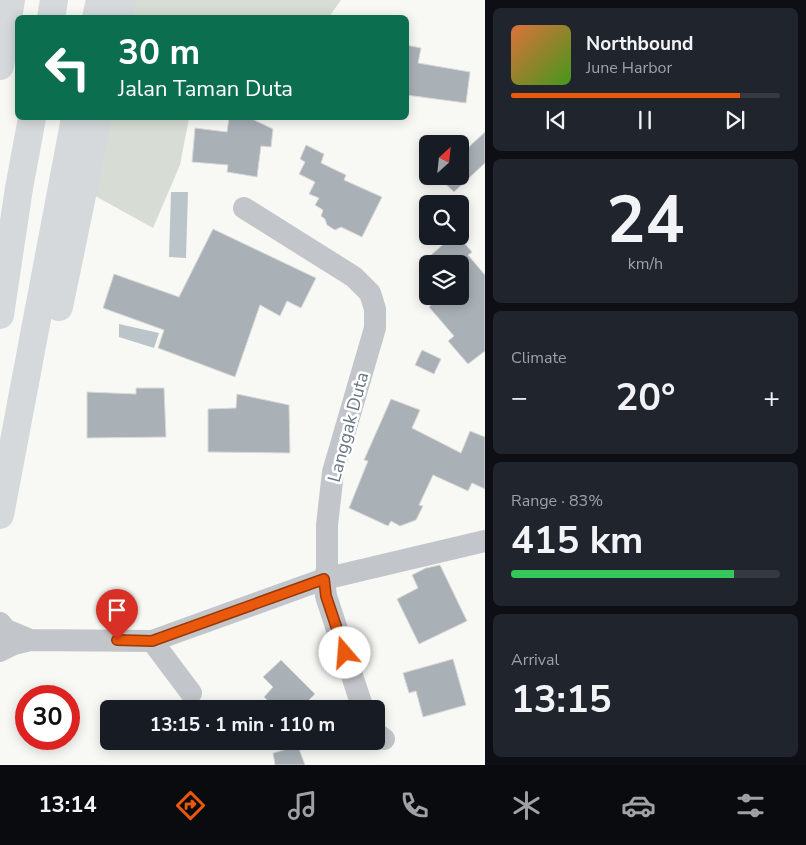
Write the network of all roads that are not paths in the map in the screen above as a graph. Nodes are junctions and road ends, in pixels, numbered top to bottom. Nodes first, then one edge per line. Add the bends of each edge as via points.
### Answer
1 (11, 0) edge
2 (54, 0) edge
3 (100, 0) edge
4 (122, 0) edge
5 (52, 15) edge
6 (97, 15) edge
7 (119, 15) edge
8 (0, 66) edge
9 (32, 120) edge
10 (75, 120) edge
11 (98, 120) edge
12 (244, 208) dead end
13 (0, 315) edge
14 (0, 478) edge
15 (0, 514) edge
16 (485, 541) edge
17 (324, 579) junction
18 (0, 622) edge
19 (30, 640) junction
20 (152, 641) junction
21 (0, 651) edge
22 (191, 693) dead end
23 (360, 700) edge

1 - 8 main road
2 - 5 main road
3 - 6 main road
4 - 7 main road
9 - 13 main road
10 - 15 main road
11 - 14 main road via 38,402 18,457
12 - 17 street, Langgak Duta via 354,277 370,293 375,309 375,328 333,472
16 - 17 street
17 - 20 street
17 - 23 street, Langgak Duta via 326,596
18 - 19 street via 6,630
19 - 20 street
19 - 21 street
20 - 22 street

